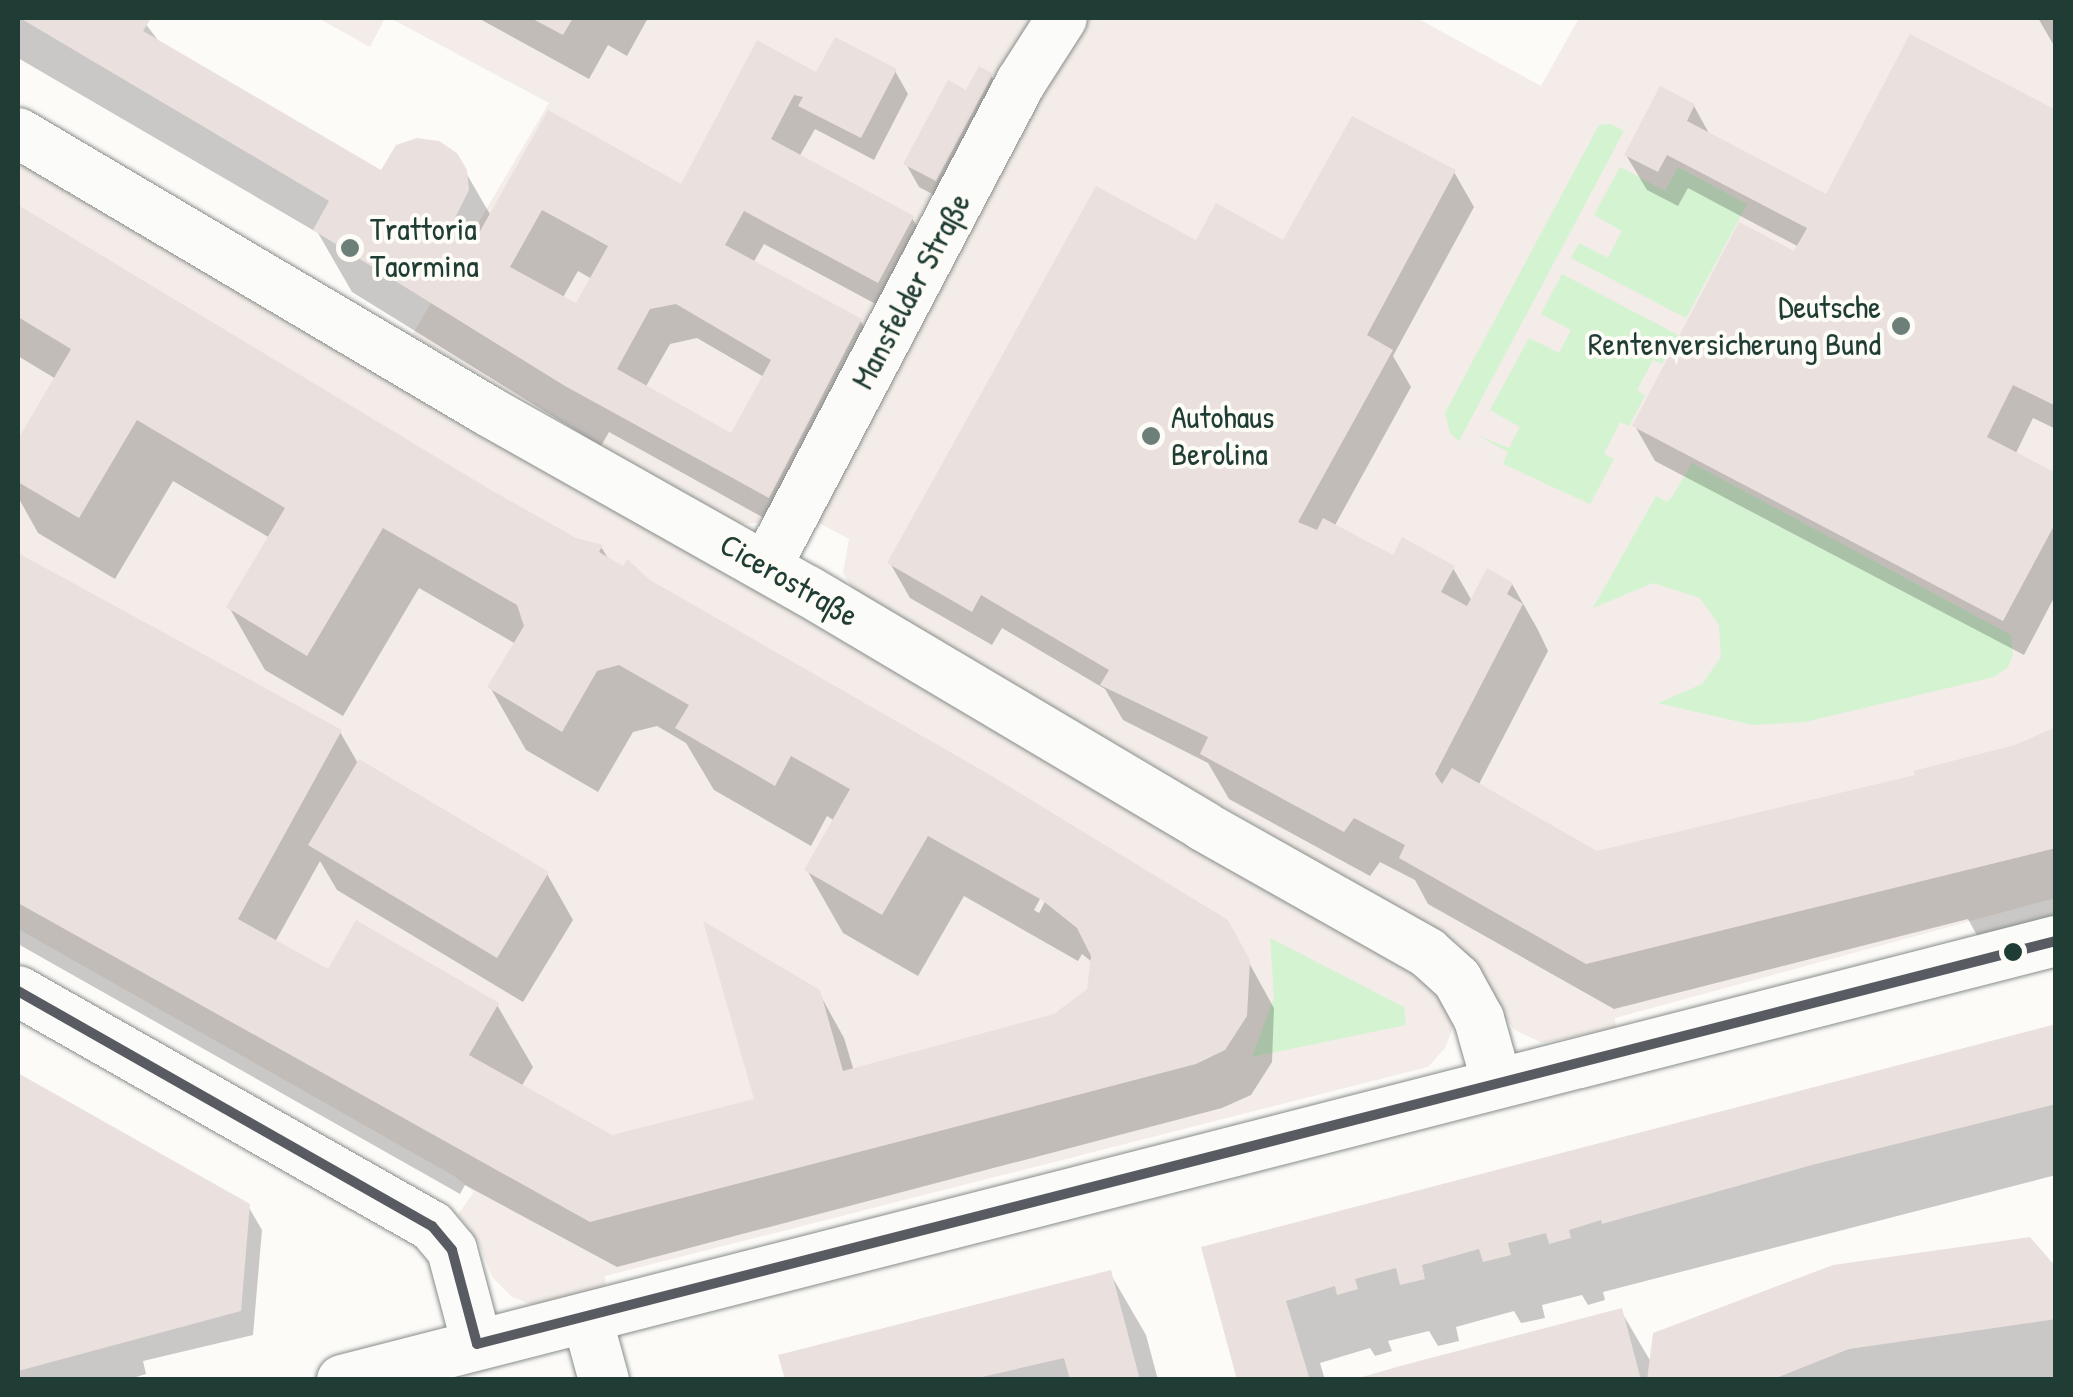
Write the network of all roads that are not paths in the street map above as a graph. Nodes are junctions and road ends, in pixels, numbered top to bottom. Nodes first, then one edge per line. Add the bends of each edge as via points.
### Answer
1 (1062, 18) edge
2 (18, 133) edge
3 (766, 566) junction
4 (2056, 941) edge
5 (18, 991) edge
6 (1497, 1084) junction
7 (588, 1318) junction
8 (476, 1344) junction
9 (342, 1380) edge
10 (604, 1380) edge

1 - 3 street, Mansfelder Straße via 1021,82
2 - 3 street, Cicerostraße
3 - 6 street, Cicerostraße via 1428,953 1456,978 1479,1019
4 - 6 street
5 - 8 street via 432,1226 452,1250
6 - 7 street
7 - 8 street
7 - 10 street
8 - 9 street

